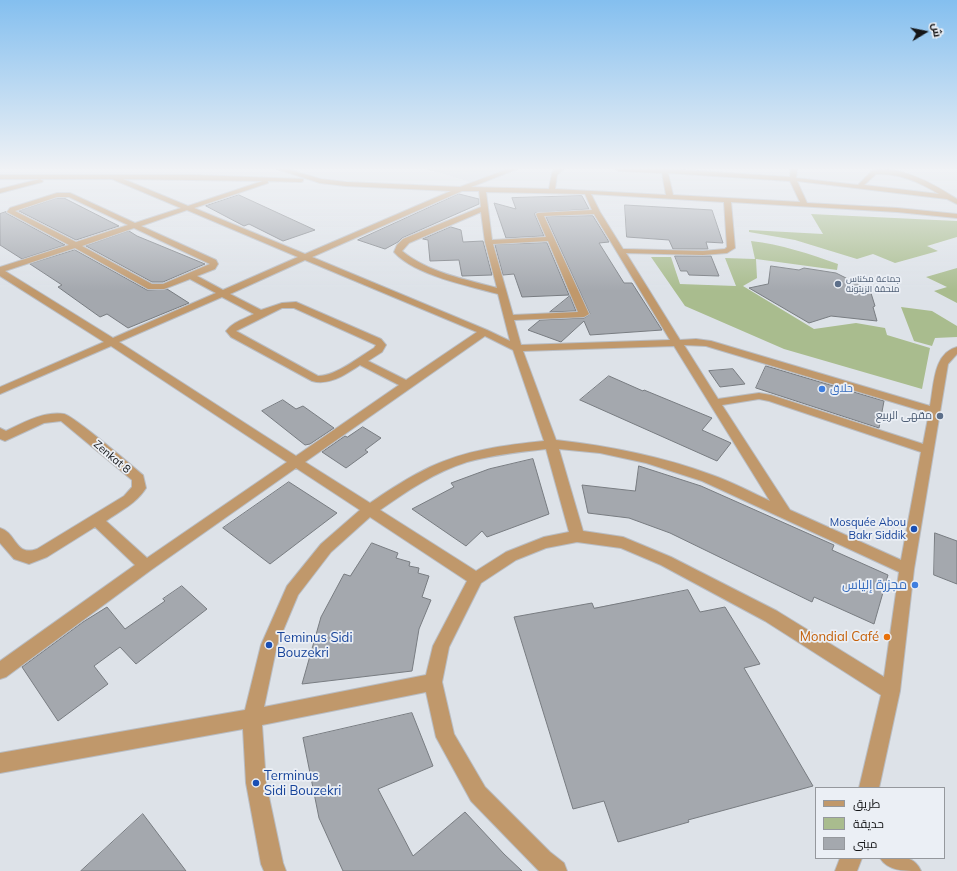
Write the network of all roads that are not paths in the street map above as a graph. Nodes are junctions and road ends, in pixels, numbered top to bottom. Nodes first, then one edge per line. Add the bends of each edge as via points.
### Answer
1 (12, 210) edge
2 (100, 210) edge
3 (181, 210) edge
4 (190, 210) edge
5 (414, 210) edge
6 (480, 210) edge
7 (484, 210) edge
8 (728, 210) edge
9 (892, 210) edge
10 (897, 210) junction
11 (596, 212) joint
12 (957, 212) edge
13 (957, 216) edge
14 (134, 225) junction
15 (551, 239) junction
16 (489, 242) junction
17 (75, 245) junction
18 (621, 251) junction
19 (306, 257) junction
20 (0, 271) edge
21 (190, 276) junction
22 (501, 292) junction
23 (220, 294) junction
24 (261, 314) junction
25 (508, 318) junction
26 (484, 332) junction
27 (112, 342) junction
28 (676, 343) junction
29 (516, 348) junction
30 (957, 350) edge
31 (360, 361) junction
32 (407, 385) junction
33 (0, 391) edge
34 (715, 403) junction
35 (934, 411) junction
36 (2, 436) edge
37 (551, 444) junction
38 (927, 450) junction
39 (298, 462) junction
40 (369, 510) junction
41 (786, 513) junction
42 (96, 520) junction
43 (0, 533) edge
44 (577, 536) junction
45 (146, 566) junction
46 (907, 569) junction
47 (476, 579) junction
48 (0, 671) edge
49 (433, 682) junction
50 (891, 691) junction
51 (252, 718) junction
52 (0, 764) edge
53 (869, 787) edge
54 (851, 859) edge
55 (892, 859) edge
56 (275, 871) edge
57 (556, 871) edge
58 (846, 871) edge
59 (910, 871) edge

1 - 17 street via 12,212
2 - 14 street
3 - 14 street
4 - 19 street
5 - 19 street
6 - 22 street via 406,241 398,252 408,260 430,270
7 - 16 street
8 - 18 street via 731,248 727,251
9 - 10 street
10 - 12 street
10 - 13 street
11 - 15 street via 540,214
11 - 18 street
14 - 17 street
14 - 21 street via 213,262 212,267
15 - 16 street
15 - 25 street via 584,314
16 - 22 street
17 - 20 street
17 - 21 street via 151,287 164,286
18 - 28 street
19 - 23 street
19 - 26 street
20 - 27 street
21 - 23 street
22 - 25 street
23 - 24 street
23 - 27 street
24 - 31 street via 279,306 296,305 378,341 381,345 378,350
24 - 31 street via 234,327 230,332 316,379 332,377
25 - 29 street
26 - 29 street
26 - 32 street
27 - 33 street
27 - 39 street
28 - 29 street
28 - 34 street
28 - 35 street via 696,342 715,346
29 - 37 street
30 - 35 street via 951,353 943,364
31 - 32 street
32 - 39 street
34 - 38 street via 759,396 771,398
34 - 41 street
35 - 38 street
36 - 42 street, Zenkat 8 via 39,420 54,416 64,418 138,478 139,488 128,499
37 - 40 street via 501,450 463,459 435,470
37 - 41 street via 600,449 648,459 707,478
37 - 44 street
38 - 46 street
39 - 40 street
39 - 45 street
40 - 47 street
40 - 51 street via 326,548 292,591 269,645
41 - 46 street
42 - 43 street via 42,553 29,558 18,555
42 - 45 street
44 - 47 street via 544,543 511,556
44 - 50 street via 623,544 666,561 771,616
45 - 48 street
46 - 50 street
47 - 49 street via 441,646
49 - 51 street
49 - 57 street via 445,737 478,794 542,860
50 - 53 street
51 - 52 street
51 - 56 street via 256,783
54 - 58 street
55 - 59 street

